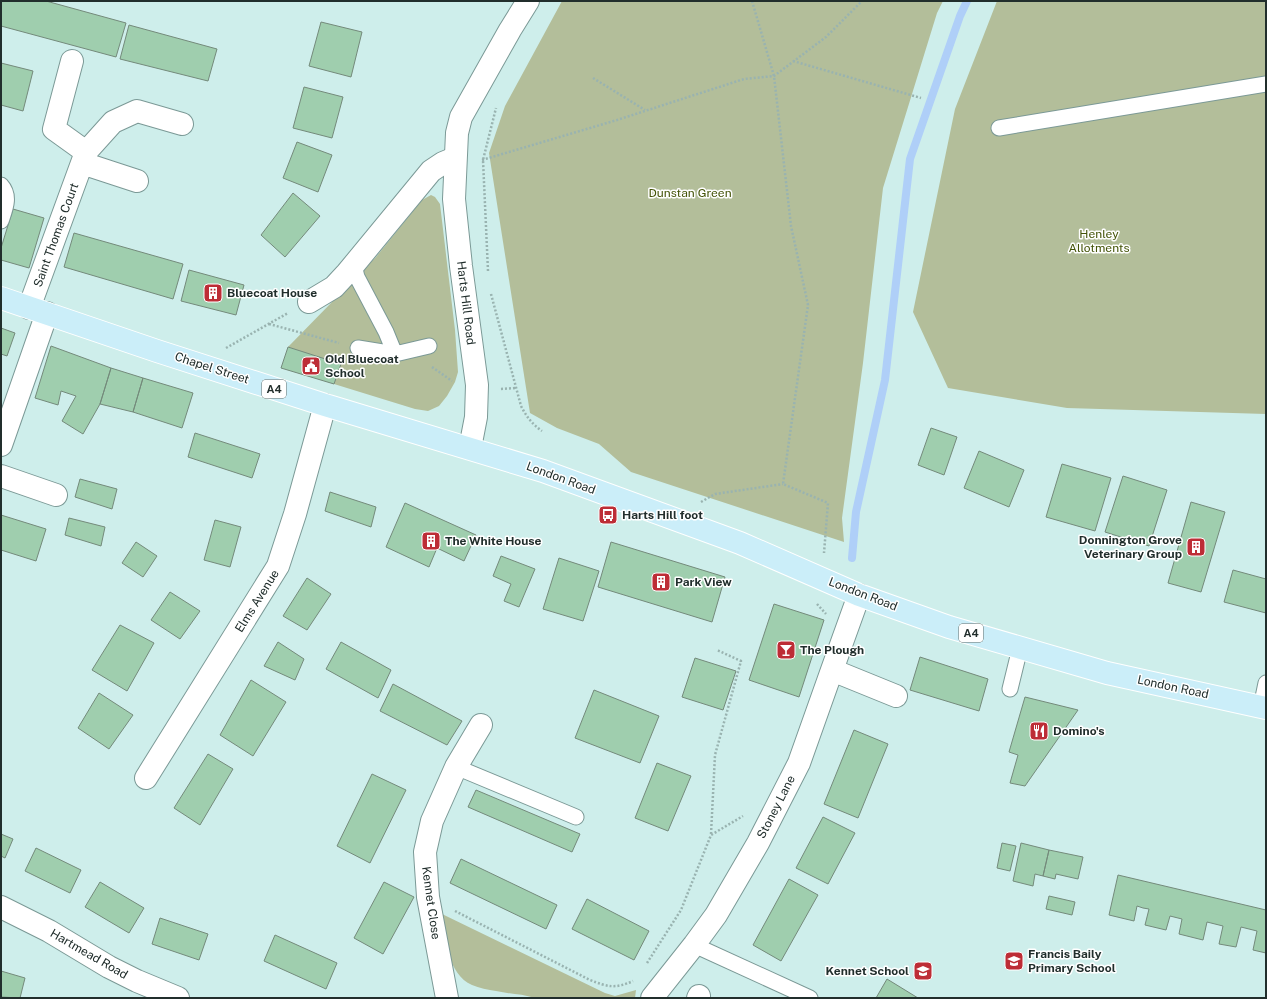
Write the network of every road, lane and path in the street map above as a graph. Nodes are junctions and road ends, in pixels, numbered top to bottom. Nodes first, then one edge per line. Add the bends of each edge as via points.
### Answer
1 (528, 1) edge
2 (752, 1) edge
3 (862, 1) edge
4 (72, 61) dead end
5 (793, 61) junction
6 (774, 76) junction
7 (593, 78) dead end
8 (1266, 84) edge
9 (921, 98) dead end
10 (497, 104) dead end
11 (645, 110) junction
12 (182, 124) dead end
13 (999, 128) dead end
14 (84, 157) junction
15 (455, 158) junction
16 (484, 160) junction
17 (137, 180) dead end
18 (1, 185) edge
19 (1, 221) edge
20 (354, 265) junction
21 (488, 277) dead end
22 (490, 292) dead end
23 (1, 298) edge
24 (309, 302) joint
25 (38, 311) junction
26 (268, 324) junction
27 (429, 346) dead end
28 (358, 348) joint
29 (411, 350) junction
30 (395, 354) junction
31 (215, 369) junction
32 (452, 381) dead end
33 (516, 388) junction
34 (501, 389) dead end
35 (325, 405) junction
36 (542, 432) dead end
37 (1, 445) edge
38 (470, 448) junction
39 (1, 476) edge
40 (783, 484) junction
41 (56, 495) dead end
42 (695, 505) dead end
43 (824, 554) dead end
44 (859, 595) junction
45 (816, 603) dead end
46 (828, 616) dead end
47 (1020, 648) junction
48 (717, 650) dead end
49 (832, 670) junction
50 (1266, 683) edge
51 (1010, 689) dead end
52 (896, 696) dead end
53 (1264, 707) edge
54 (481, 725) dead end
55 (456, 766) junction
56 (146, 778) dead end
57 (748, 814) dead end
58 (576, 817) dead end
59 (711, 835) junction
60 (428, 898) junction
61 (1, 908) edge
62 (694, 945) junction
63 (644, 967) dead end
64 (635, 980) dead end
65 (178, 998) edge
66 (447, 998) edge
67 (652, 998) edge
68 (810, 998) edge

1 - 15 street, Harts Hill Road via 461,117
2 - 6 path
3 - 5 path via 826,36
4 - 14 street via 54,129
5 - 6 path
5 - 9 path
6 - 11 path via 744,79
6 - 40 path via 791,226 808,305
7 - 11 path
8 - 13 lane
10 - 16 path
11 - 16 path
12 - 14 street, Saint Thomas Court via 137,111 113,122
14 - 17 street
14 - 25 street, Saint Thomas Court
15 - 16 path
15 - 20 street via 431,171
15 - 38 street, Harts Hill Road via 454,198 477,385 476,417
16 - 21 path
18 - 19 lane via 7,202
20 - 24 street via 334,288
20 - 30 lane
22 - 33 path
23 - 25 main road, Chapel Street / A4
24 - 26 path
25 - 31 main road, Chapel Street / A4
25 - 37 street, Saint Thomas Court
26 - 28 path
26 - 31 path via 222,350
27 - 29 lane
28 - 30 lane
29 - 30 lane
29 - 32 path via 423,362
31 - 35 main road, Chapel Street / A4
33 - 34 path
33 - 36 path via 526,416
35 - 38 main road, Chapel Street / A4
35 - 56 street, Elms Avenue via 278,566
38 - 44 main road, London Road / A4 via 543,471 740,543
39 - 41 street
40 - 42 path via 715,494
40 - 43 path via 828,503
44 - 47 main road, London Road / A4
44 - 49 street, Stoney Lane
45 - 46 path
47 - 51 lane
47 - 53 main road, London Road / A4 via 1107,673
48 - 59 path via 741,661 715,755
49 - 52 street
49 - 62 street, Stoney Lane via 799,763 754,850 716,915
50 - 53 lane
54 - 55 street, Kennet Close
55 - 58 lane
55 - 60 street, Kennet Close via 432,821 425,852
57 - 59 path
59 - 63 path via 680,910
60 - 64 path via 590,980 606,986 621,986
60 - 66 street, Kennet Close
61 - 65 street, Hartmead Road via 49,931 109,967
62 - 67 street, Stoney Lane
62 - 68 lane

